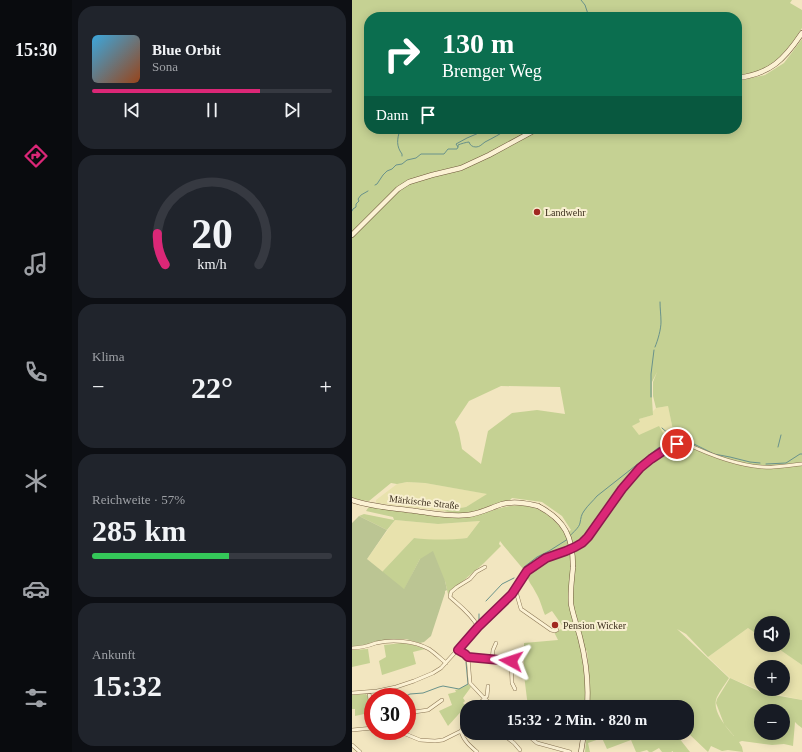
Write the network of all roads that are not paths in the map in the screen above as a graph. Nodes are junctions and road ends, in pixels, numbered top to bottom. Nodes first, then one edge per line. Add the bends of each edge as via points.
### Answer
1 (802, 33) edge
2 (742, 78) edge
3 (528, 134) edge
4 (352, 235) edge
5 (802, 464) edge
6 (352, 500) edge
7 (485, 567) dead end
8 (515, 588) junction
9 (479, 626) junction
10 (555, 627) dead end
11 (496, 643) dead end
12 (352, 648) edge
13 (458, 650) junction
14 (512, 653) dead end
15 (468, 657) junction
16 (492, 660) junction
17 (511, 661) junction
18 (446, 663) junction
19 (488, 686) dead end
20 (391, 688) edge
21 (514, 689) dead end
22 (364, 692) edge
23 (352, 693) edge
24 (484, 699) joint
25 (442, 700) dead end
26 (587, 700) edge
27 (416, 712) edge
28 (364, 729) edge
29 (352, 730) edge
30 (460, 732) edge
31 (416, 738) edge
32 (465, 740) edge
33 (510, 740) edge
34 (533, 740) edge
35 (583, 740) edge
36 (352, 745) edge
37 (520, 750) dead end
38 (360, 752) edge
39 (477, 752) edge
40 (570, 752) edge
41 (581, 752) edge

1 - 2 main road via 788,53 775,65
3 - 4 main road via 461,168 409,182 398,189
5 - 8 street via 761,467 742,464 710,455 687,444 677,444 640,468 582,543 538,563 527,571
6 - 26 main road, Märkische Straße, bridge via 370,505 460,516 524,502 538,506 555,516 565,528 572,546 570,590 586,667
7 - 9 street via 451,592 450,597
8 - 9 street
8 - 10 street via 521,609 551,630 558,630
9 - 13 street
11 - 16 street
12 - 18 street via 401,641 429,649
13 - 15 street
13 - 18 street
14 - 17 street
15 - 16 street
15 - 24 street via 470,683
16 - 17 street
17 - 21 street
18 - 20 street via 433,673
19 - 24 street
22 - 23 street
25 - 27 street via 428,710
28 - 29 street
30 - 31 street via 443,740
32 - 39 street
33 - 37 street
34 - 40 street
35 - 41 main road
36 - 38 street

